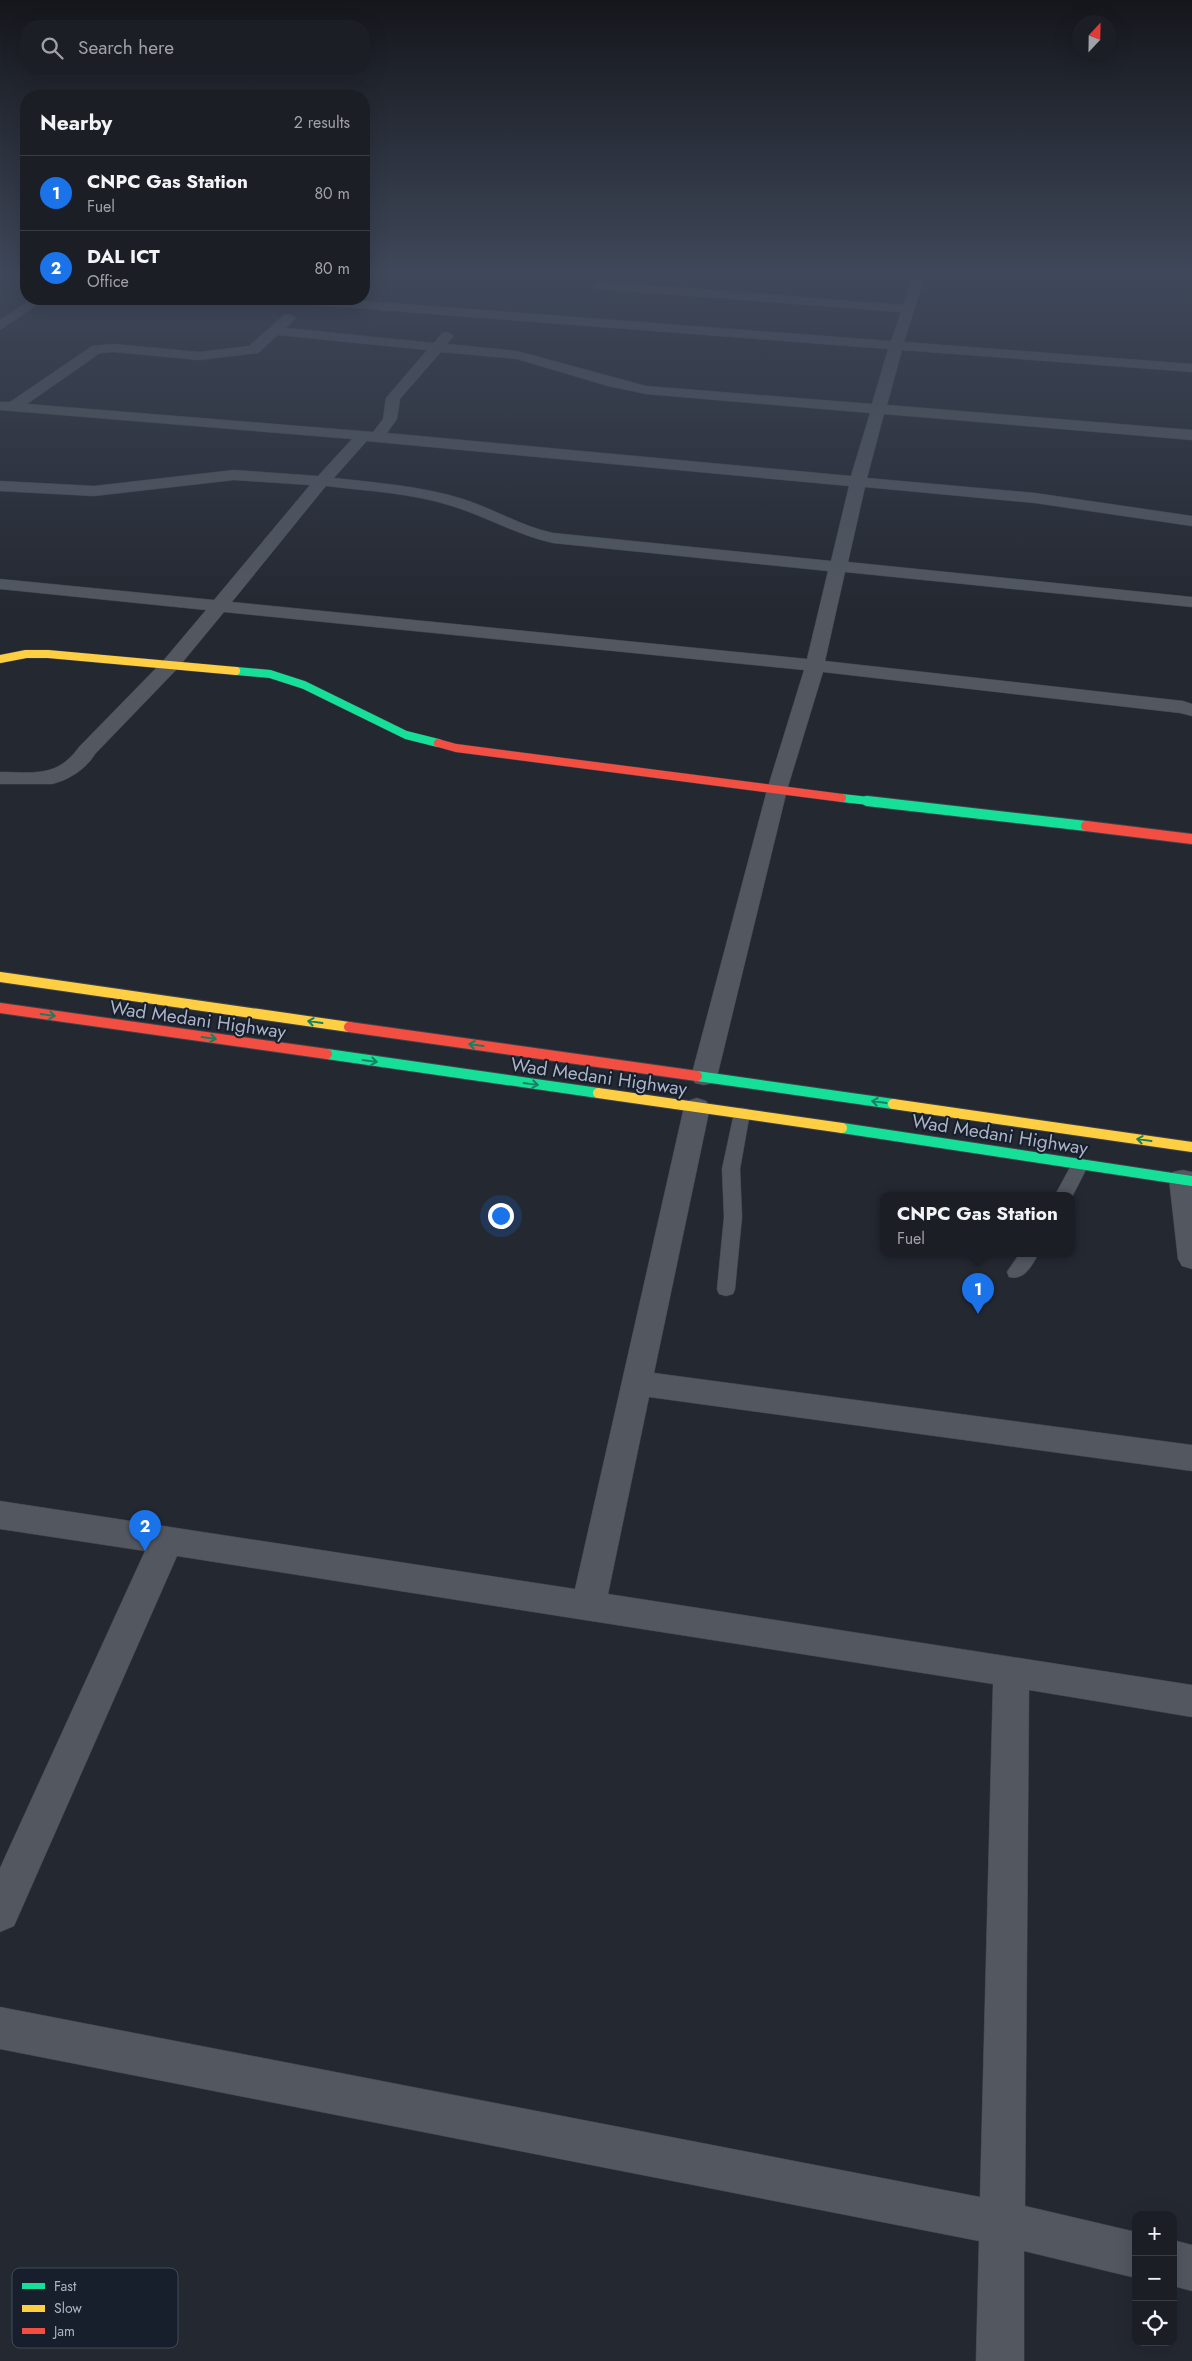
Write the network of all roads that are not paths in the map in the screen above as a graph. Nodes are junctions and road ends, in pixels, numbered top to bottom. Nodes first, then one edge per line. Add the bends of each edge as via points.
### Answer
1 (39, 386) edge
2 (403, 386) edge
3 (626, 386) edge
4 (884, 386) edge
5 (7, 407) edge
6 (877, 411) junction
7 (1192, 435) edge
8 (370, 437) junction
9 (322, 481) junction
10 (858, 481) junction
11 (0, 486) edge
12 (1192, 521) edge
13 (837, 567) junction
14 (0, 584) edge
15 (1192, 602) edge
16 (218, 605) junction
17 (0, 659) edge
18 (170, 664) junction
19 (815, 665) junction
20 (1192, 710) edge
21 (0, 778) edge
22 (777, 790) junction
23 (1192, 839) edge
24 (0, 978) edge
25 (0, 1008) edge
26 (704, 1077) junction
27 (697, 1107) junction
28 (742, 1113) junction
29 (1192, 1147) edge
30 (1080, 1164) junction
31 (1187, 1180) edge
32 (1066, 1192) edge
33 (1027, 1257) edge
34 (1192, 1260) edge
35 (1016, 1272) dead end
36 (726, 1289) dead end
37 (637, 1383) junction
38 (1192, 1458) edge
39 (0, 1515) edge
40 (167, 1541) junction
41 (588, 1607) junction
42 (1011, 1670) junction
43 (1192, 1701) edge
44 (0, 1912) edge
45 (0, 2028) edge
46 (1000, 2223) junction
47 (1132, 2253) edge
48 (1177, 2264) edge
49 (1192, 2268) edge
50 (1000, 2361) edge

1 - 5 street
2 - 8 street via 393,398 390,418
3 - 6 street
4 - 6 street
5 - 8 street
6 - 7 street
6 - 10 street
8 - 9 street
8 - 10 street
9 - 11 street via 234,475 94,491
9 - 13 street via 426,493 459,503 530,533 553,538
9 - 16 street
10 - 12 street via 1035,498
10 - 13 street
13 - 15 street
13 - 19 street
14 - 16 street
16 - 18 street
16 - 19 street
17 - 18 main road via 48,654
18 - 21 street via 86,751 80,762 52,778
18 - 22 main road via 288,678 406,735 456,748
19 - 20 street
19 - 22 street
22 - 23 main road
22 - 26 street
26 -> 24 main road, Wad Medani Highway
25 -> 27 main road, Wad Medani Highway
29 -> 26 main road, Wad Medani Highway
27 - 28 main road, Wad Medani Highway
27 - 37 street
28 - 30 main road, Wad Medani Highway
28 - 36 lane via 731,1169 733,1217
30 - 31 main road, Wad Medani Highway
30 - 32 lane
31 - 34 street
33 - 35 lane
37 - 38 street
37 - 41 street
39 - 40 street
40 - 41 street
40 - 44 street
41 - 42 street
42 - 43 street
42 - 46 street
45 - 46 street
46 - 47 street
46 - 50 street
48 - 49 street

